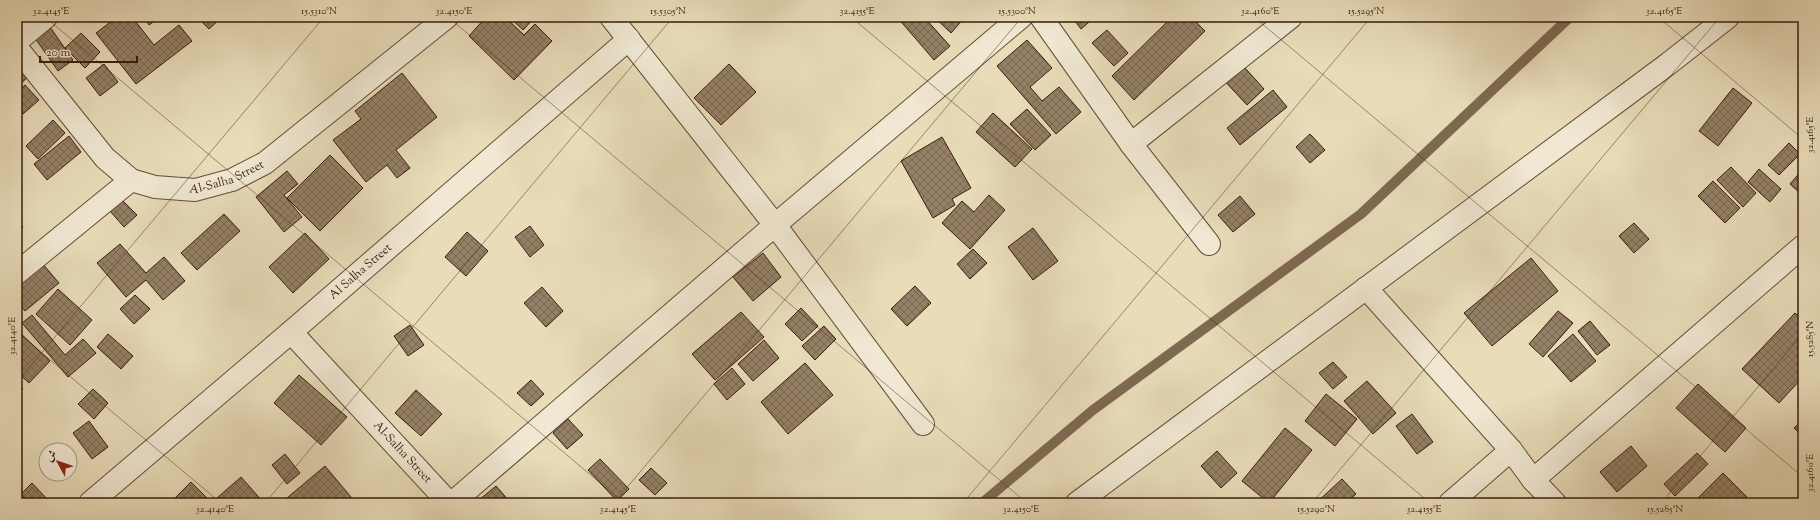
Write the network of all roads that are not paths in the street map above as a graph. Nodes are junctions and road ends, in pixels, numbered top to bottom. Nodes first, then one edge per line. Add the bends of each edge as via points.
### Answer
1 (46, 17) edge
2 (447, 17) edge
3 (611, 17) edge
4 (1021, 17) edge
5 (1041, 17) edge
6 (1291, 17) edge
7 (1728, 17) edge
8 (629, 39) junction
9 (17, 41) edge
10 (17, 48) edge
11 (1131, 144) junction
12 (131, 180) junction
13 (775, 225) junction
14 (1209, 244) dead end
15 (1803, 246) edge
16 (17, 273) edge
17 (1366, 288) junction
18 (292, 332) junction
19 (923, 424) dead end
20 (1511, 450) junction
21 (1534, 480) junction
22 (90, 503) edge
23 (449, 503) edge
24 (452, 503) edge
25 (1077, 503) edge
26 (1450, 503) edge
27 (1555, 503) edge

1 - 9 street
2 - 12 street, Al-Salha Street via 265,163 232,180 195,190 155,187
3 - 8 street
4 - 13 street
5 - 11 street
6 - 11 street
7 - 17 street
8 - 13 street
8 - 18 street, Al Salha Street
10 - 12 street, Al-Salha Street via 105,158
11 - 14 street
12 - 16 street
13 - 19 street
13 - 24 street
15 - 21 street
17 - 20 street
17 - 25 street
18 - 22 street, Al Salha Street
18 - 23 street, Al-Salha Street
20 - 21 street
20 - 26 street
21 - 27 street

